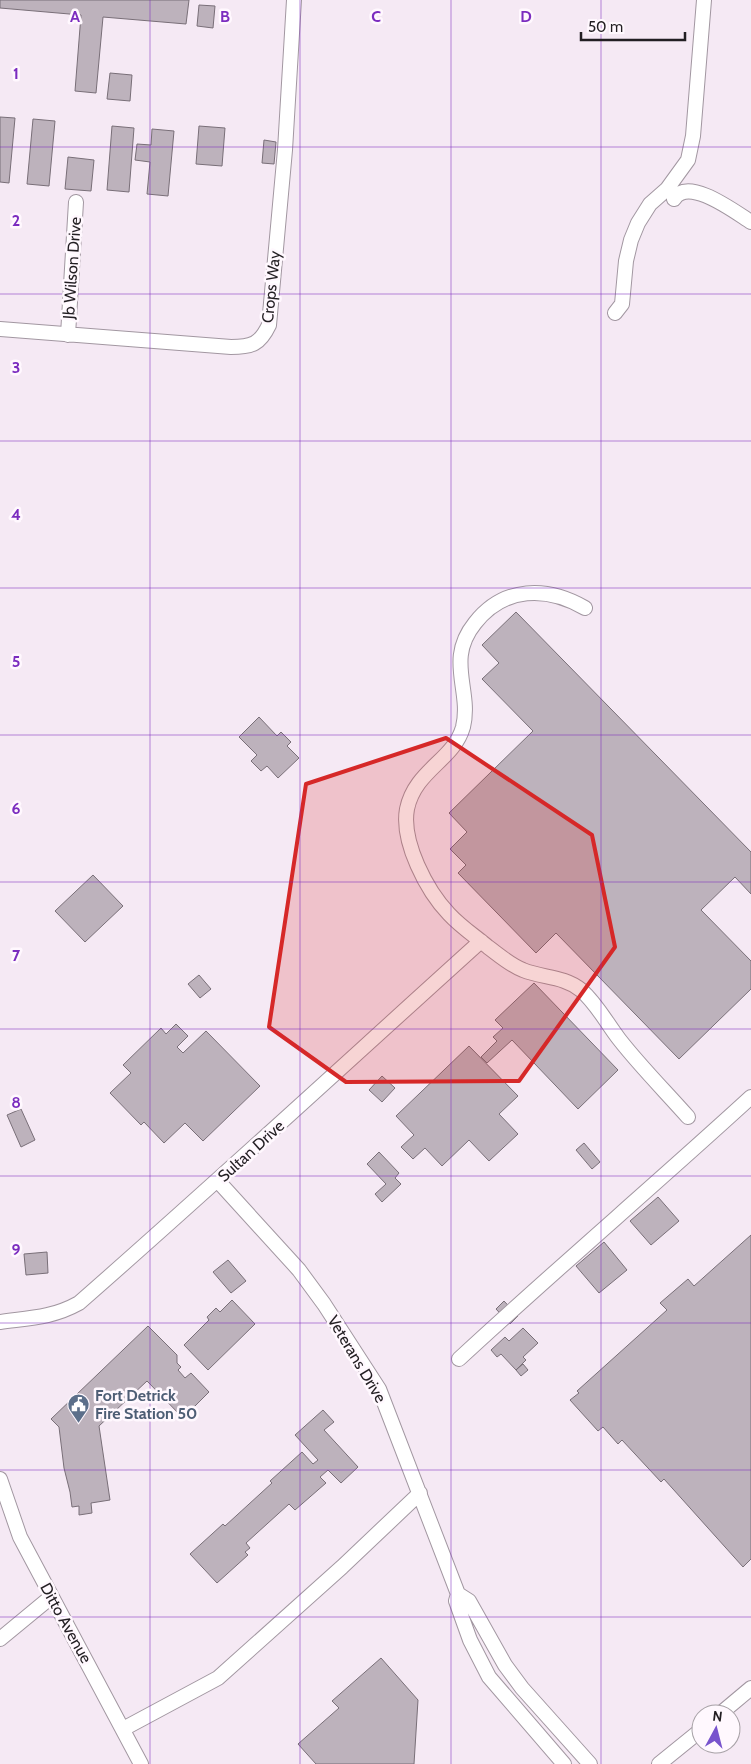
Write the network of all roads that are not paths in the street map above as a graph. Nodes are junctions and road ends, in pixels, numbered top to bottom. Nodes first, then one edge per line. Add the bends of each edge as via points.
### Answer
1 (294, 0) edge
2 (704, 0) edge
3 (674, 199) dead end
4 (76, 202) dead end
5 (751, 222) edge
6 (615, 313) dead end
7 (0, 330) edge
8 (68, 334) junction
9 (585, 608) dead end
10 (481, 941) junction
11 (751, 1097) edge
12 (688, 1117) dead end
13 (218, 1181) junction
14 (0, 1322) edge
15 (459, 1359) dead end
16 (0, 1479) edge
17 (420, 1493) junction
18 (458, 1594) junction
19 (51, 1597) junction
20 (2, 1634) edge
21 (751, 1688) edge
22 (732, 1704) edge
23 (123, 1729) junction
24 (691, 1738) edge
25 (141, 1764) edge
26 (564, 1764) edge
27 (590, 1764) edge
28 (659, 1764) edge

1 - 8 street, Crops Way via 285,150 269,325 264,334 256,343 238,347
2 - 6 street via 693,136 688,160 638,223 626,261 622,304
3 - 5 street via 677,194 694,191
4 - 8 street, Jb Wilson Drive
7 - 8 street, Crops Way
9 - 10 street via 555,594 524,593 492,605 471,627 465,638 460,666 463,727 455,744 422,778 407,810 410,842 420,870 448,913
10 - 12 street via 523,970 566,981 580,989
10 - 13 street, Sultan Drive
11 - 15 street
13 - 14 street, Sultan Drive via 79,1303 50,1316
13 - 17 street, Veterans Drive via 299,1270 324,1304 374,1382
16 - 19 street, Ditto Avenue via 20,1537
17 - 18 street, Veterans Drive
17 - 23 street via 218,1678
18 - 26 street, Veterans Drive via 456,1601 470,1640 489,1677
18 - 27 street, Veterans Drive via 469,1601 522,1688
19 - 20 street
19 - 23 street, Ditto Avenue
21 - 22 street
23 - 25 street, Ditto Avenue
24 - 28 street

